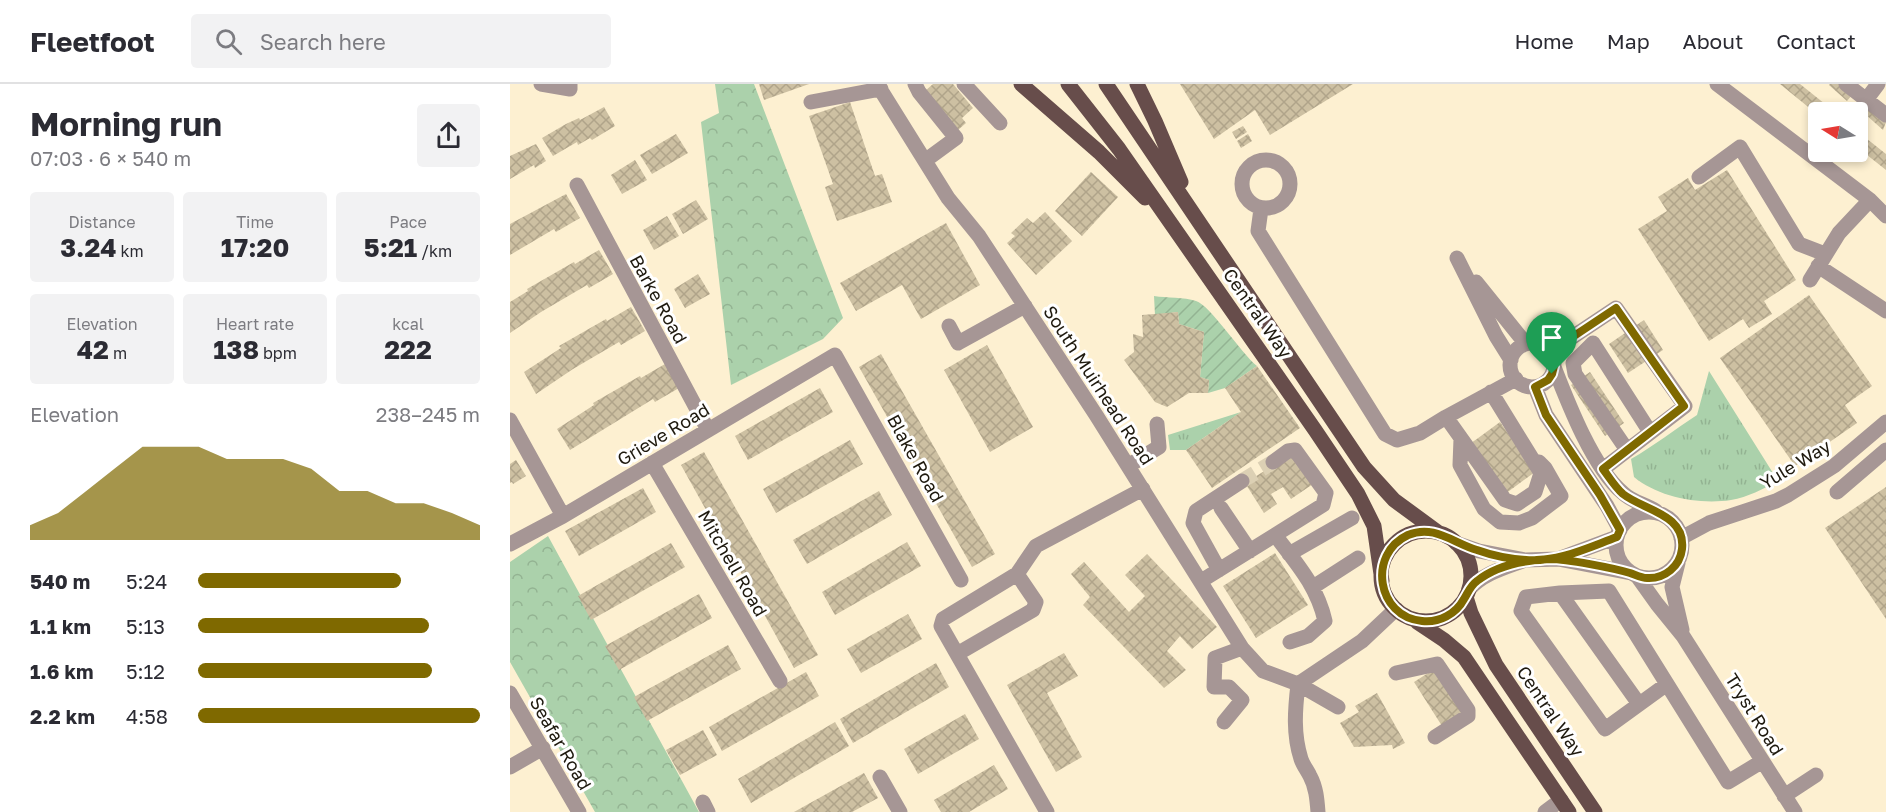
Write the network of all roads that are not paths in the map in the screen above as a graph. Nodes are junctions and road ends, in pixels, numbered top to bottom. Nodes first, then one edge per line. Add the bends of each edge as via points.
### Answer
1 (541, 84) edge
2 (570, 84) edge
3 (915, 84) edge
4 (964, 84) edge
5 (1022, 84) edge
6 (1068, 84) edge
7 (1106, 84) edge
8 (1137, 84) edge
9 (1717, 84) edge
10 (1846, 84) edge
11 (1878, 84) edge
12 (879, 86) edge
13 (1866, 100) junction
14 (811, 102) dead end
15 (1886, 116) edge
16 (1000, 123) dead end
17 (926, 160) junction
18 (1699, 177) dead end
19 (577, 185) dead end
20 (1870, 200) junction
21 (1262, 208) dead end
22 (1195, 215) junction
23 (1886, 216) edge
24 (1176, 230) junction
25 (1822, 260) junction
26 (1810, 280) dead end
27 (1024, 306) junction
28 (1886, 311) edge
29 (949, 326) dead end
30 (1526, 344) junction
31 (835, 355) joint
32 (1552, 359) junction
33 (1511, 360) junction
34 (1516, 379) junction
35 (1535, 387) junction
36 (1491, 392) junction
37 (1446, 417) junction
38 (510, 420) edge
39 (1886, 422) edge
40 (1157, 424) dead end
41 (708, 430) junction
42 (1650, 432) junction
43 (1461, 439) junction
44 (1627, 450) junction
45 (1886, 450) edge
46 (1529, 451) junction
47 (1273, 462) tunnel mouth
48 (652, 463) junction
49 (1128, 466) junction
50 (1603, 469) junction
51 (1242, 482) tunnel mouth
52 (1143, 489) junction
53 (1837, 492) dead end
54 (1221, 508) dead end
55 (563, 516) junction
56 (1664, 516) junction
57 (1352, 518) dead end
58 (1438, 533) junction
59 (1618, 533) junction
60 (1275, 536) junction
61 (1682, 538) junction
62 (1456, 543) junction
63 (510, 544) edge
64 (1250, 551) junction
65 (1289, 554) junction
66 (1358, 558) dead end
67 (1680, 558) junction
68 (1558, 559) junction
69 (1525, 560) junction
70 (1219, 570) junction
71 (1017, 574) junction
72 (1634, 575) junction
73 (961, 580) dead end
74 (1201, 581) junction
75 (1382, 581) junction
76 (1313, 587) junction
77 (1468, 593) junction
78 (1560, 593) junction
79 (1396, 609) junction
80 (1413, 619) junction
81 (1683, 636) junction
82 (1290, 642) dead end
83 (1242, 648) junction
84 (957, 654) junction
85 (1396, 673) dead end
86 (780, 681) dead end
87 (1298, 684) junction
88 (1667, 684) junction
89 (510, 693) edge
90 (1639, 704) junction
91 (1338, 707) dead end
92 (1224, 722) dead end
93 (1435, 737) dead end
94 (543, 748) junction
95 (1761, 762) junction
96 (510, 767) edge
97 (1816, 775) dead end
98 (880, 777) dead end
99 (1784, 796) junction
100 (1565, 806) edge
101 (579, 812) edge
102 (900, 812) edge
103 (1047, 812) edge
104 (1318, 812) edge
105 (1545, 812) edge
106 (1595, 812) edge
107 (1795, 812) edge

1 - 2 street via 570,89
3 - 17 street via 956,138
4 - 16 street
5 - 24 main road via 1099,152
6 - 24 main road, Central Way
7 - 22 main road, Central Way
8 - 22 main road
9 - 20 street
10 - 13 street
11 - 13 street
12 - 14 street
12 - 17 street, South Muirhead Road
13 - 15 street
17 - 27 street, South Muirhead Road
18 - 25 street via 1740,147 1799,244
19 - 41 street, Barke Road
20 - 23 street
20 - 25 street via 1839,233
21 - 37 street via 1258,231 1385,434 1397,440 1420,433
22 - 58 main road, Central Way via 1364,467 1394,500
24 - 75 main road, Central Way via 1358,494 1374,526
25 - 26 street
25 - 28 street
27 - 29 street via 958,343
27 - 49 street, South Muirhead Road
30 - 32 street via 1539,344
30 - 33 street via 1516,350
30 - 33 street via 1457,258
31 - 41 street, Grieve Road
31 - 73 street, Blake Road
32 - 35 street via 1548,380
32 - 42 street via 1616,308 1684,406
32 - 50 street via 1573,417
33 - 34 street
34 - 35 street
34 - 36 street
35 - 59 street via 1546,415 1600,495
36 - 37 street
36 - 46 street
37 - 43 street
38 - 55 street
39 - 61 street, Yule Way via 1834,466 1788,495 1709,523
40 - 49 street via 1159,447
41 - 48 street, Grieve Road
42 - 44 street
42 - 44 street via 1593,343 1573,363 1575,374
43 - 46 street via 1505,500 1517,504 1534,492 1541,473
43 - 46 street via 1460,465 1484,508 1500,522 1519,523 1532,518 1562,496
44 - 50 street
45 - 53 street
47 - 60 street via 1295,450 1326,493 1323,505
48 - 55 street, Grieve Road
48 - 86 street, Mitchell Road
49 - 52 street, South Muirhead Road
50 - 56 street via 1622,493
51 - 70 street via 1196,511 1193,524
52 - 71 street via 1036,546
52 - 74 street, South Muirhead Road
54 - 64 street
55 - 63 street, Grieve Road
56 - 59 street via 1644,512 1626,522
56 - 61 street via 1672,521
57 - 65 street
58 - 62 main road
58 - 75 main road via 1415,533 1395,544 1386,557
59 - 68 street
59 - 72 street via 1620,561
60 - 64 street
60 - 65 street
61 - 67 street
62 - 69 street
62 - 77 main road via 1470,569
64 - 70 street
65 - 76 street
66 - 76 street
67 - 72 street via 1657,578
67 - 81 street, Tryst Road via 1672,587
68 - 69 street
68 - 72 street
69 - 77 street via 1477,581
70 - 74 street
71 - 84 street via 943,619 941,626
71 - 84 street via 1036,602 1033,610
72 - 81 street, Tryst Road
74 - 83 street, South Muirhead Road
75 - 79 main road
76 - 82 street via 1325,621 1308,636
77 - 80 main road via 1455,611 1439,619
77 - 106 main road, Central Way via 1471,613 1496,664
78 - 88 street via 1609,591
78 - 90 street
78 - 90 street via 1526,597 1521,611 1605,729
79 - 80 main road
79 - 87 street via 1362,641
80 - 100 main road via 1464,657
81 - 95 street, Tryst Road
83 - 87 street, South Muirhead Road via 1263,671
83 - 92 street via 1215,658 1214,687 1229,687 1242,700
84 - 103 street
85 - 93 street via 1437,664 1468,710 1468,716
87 - 91 street, South Muirhead Road
87 - 104 street via 1294,718 1301,761 1311,778
88 - 90 street
88 - 95 street via 1728,782
89 - 94 street, Seafar Road
94 - 96 street
94 - 101 street, Seafar Road
95 - 99 street, Tryst Road
97 - 99 street
98 - 102 street
99 - 107 street, Tryst Road
100 - 105 street

